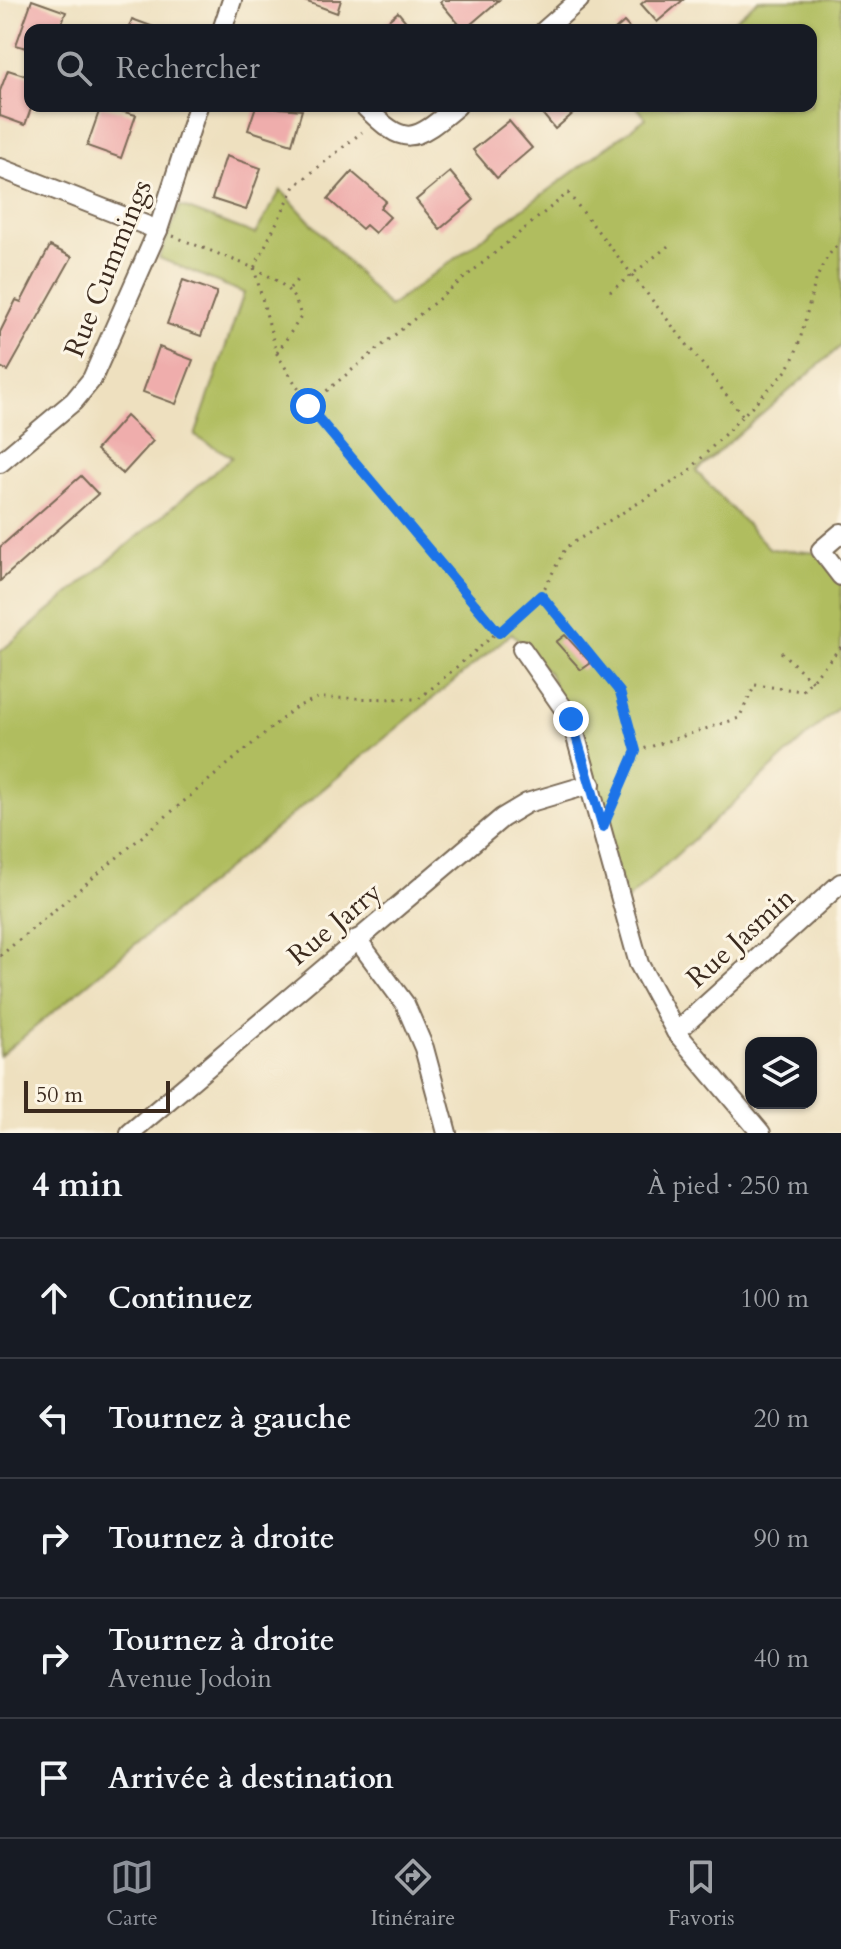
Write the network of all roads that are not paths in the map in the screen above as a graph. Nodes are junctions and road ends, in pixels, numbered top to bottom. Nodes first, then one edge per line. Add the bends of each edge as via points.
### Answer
1 (232, 0) edge
2 (571, 3) edge
3 (224, 24) edge
4 (551, 24) edge
5 (196, 112) edge
6 (370, 112) edge
7 (449, 112) edge
8 (0, 168) edge
9 (158, 230) junction
10 (0, 463) edge
11 (841, 533) edge
12 (841, 576) edge
13 (522, 649) dead end
14 (591, 784) junction
15 (841, 883) edge
16 (357, 939) junction
17 (676, 1032) junction
18 (130, 1133) edge
19 (447, 1133) edge
20 (761, 1133) edge

1 - 3 street
2 - 4 street
5 - 9 street, Rue Cummings
6 - 7 street via 392,134 407,137
8 - 9 street
9 - 10 street, Rue Cummings via 92,379 74,401
11 - 12 street via 821,550
13 - 14 street via 571,719
14 - 16 street, Rue Jarry via 527,803 502,818
14 - 17 street via 639,964
15 - 17 street, Rue Jasmin
16 - 18 street, Rue Jarry
16 - 19 street via 405,1004 424,1048
17 - 20 street

